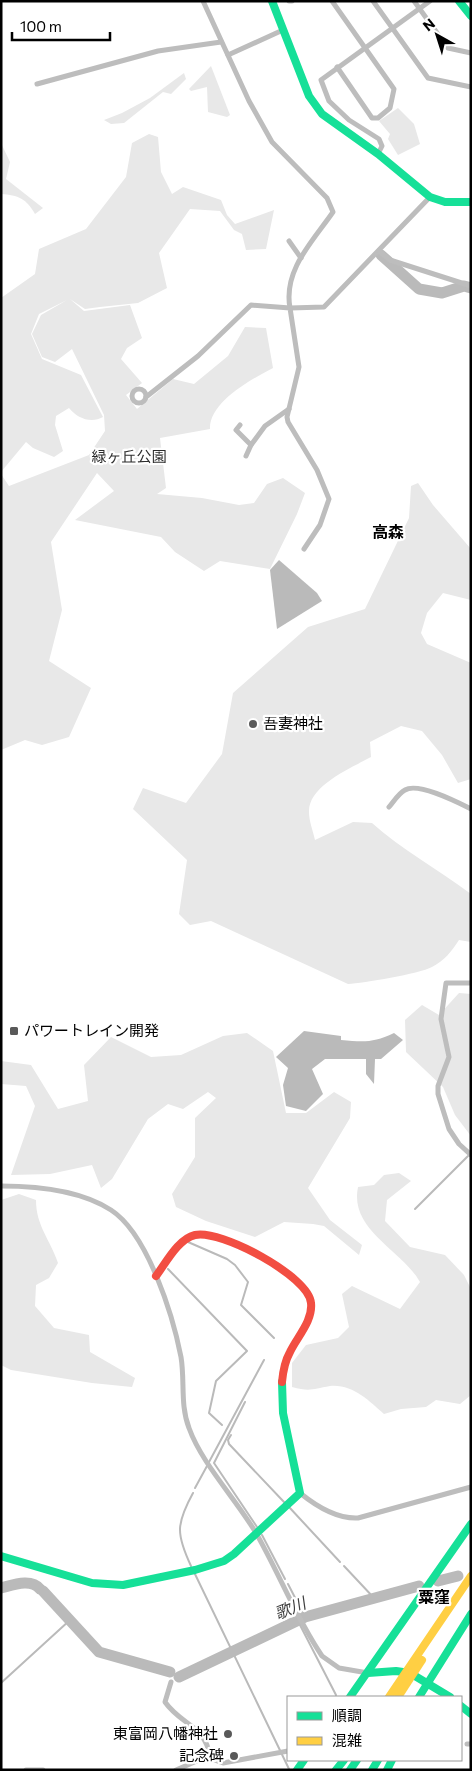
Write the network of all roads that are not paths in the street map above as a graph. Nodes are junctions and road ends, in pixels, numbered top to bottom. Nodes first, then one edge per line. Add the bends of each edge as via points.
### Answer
1 (204, 1) edge
2 (272, 1) edge
3 (332, 1) edge
4 (373, 1) edge
5 (414, 1) edge
6 (430, 1) edge
7 (459, 1) edge
8 (420, 8) junction
9 (468, 9) edge
10 (471, 16) edge
11 (392, 28) junction
12 (283, 30) junction
13 (221, 42) junction
14 (364, 48) junction
15 (471, 53) edge
16 (228, 55) junction
17 (337, 67) junction
18 (37, 84) dead end
19 (471, 87) edge
20 (378, 154) junction
21 (430, 197) junction
22 (471, 202) edge
23 (289, 241) dead end
24 (379, 251) junction
25 (301, 258) junction
26 (471, 286) edge
27 (290, 308) junction
28 (146, 397) dead end
29 (289, 409) junction
30 (240, 425) dead end
31 (251, 445) junction
32 (246, 456) dead end
33 (304, 549) dead end
34 (389, 806) dead end
35 (471, 809) edge
36 (471, 983) edge
37 (471, 1155) edge
38 (1, 1186) edge
39 (156, 1276) junction
40 (471, 1486) edge
41 (300, 1493) junction
42 (471, 1524) edge
43 (256, 1534) junction
44 (1, 1556) edge
45 (471, 1576) edge
46 (471, 1580) edge
47 (471, 1614) edge
48 (460, 1633) junction
49 (368, 1673) junction
50 (171, 1682) dead end
51 (351, 1696) edge
52 (390, 1696) edge
53 (399, 1696) edge
54 (420, 1696) edge
55 (426, 1696) edge
56 (448, 1696) edge
57 (286, 1752) edge
58 (210, 1758) junction
59 (226, 1762) junction
60 (26, 1770) edge
61 (44, 1770) edge
62 (176, 1770) edge
63 (225, 1770) edge

1 - 13 street
2 - 12 main road
3 - 14 street
4 - 11 street
5 - 8 street
6 - 8 street
7 - 9 main road
8 - 11 street
8 - 15 street via 448,48
9 - 10 main road
11 - 14 street
11 - 19 street via 428,78
12 - 16 street
12 - 20 main road via 309,96 318,109
13 - 16 street
13 - 18 street via 158,51
14 - 17 street
14 - 17 street via 394,89 390,108 378,118 372,118
16 - 25 street via 272,142 327,198 333,212
17 - 20 street via 321,80 323,89 329,101 349,120 379,139 382,146
20 - 21 main road
21 - 22 main road via 445,202
21 - 24 street
23 - 25 street
24 - 26 street via 390,260
24 - 27 street via 324,308
25 - 27 street via 290,281
27 - 28 street via 251,305 198,356
27 - 29 street via 298,367
29 - 31 street via 265,426
29 - 33 street via 288,422 317,470 329,499 320,525
30 - 31 street via 236,430
31 - 32 street
34 - 35 street via 404,790 413,787
36 - 37 street via 446,983 441,1019 449,1057 438,1094 449,1129
38 - 39 street via 33,1187 77,1196 111,1210 133,1233
39 - 41 main road via 180,1244 197,1234 244,1246 309,1292 310,1319 285,1364 282,1411 298,1468
39 - 43 street via 181,1359 185,1415 196,1444
40 - 41 street via 353,1518 314,1504
41 - 43 main road
42 - 49 main road
43 - 44 main road via 224,1560 178,1574 122,1585 92,1583
43 - 49 street via 325,1660 350,1671
45 - 52 main road
46 - 53 main road
47 - 48 main road
48 - 54 main road
48 - 55 main road
49 - 51 main road
49 - 56 main road via 406,1673 421,1678
50 - 58 street via 165,1702 200,1732 206,1740
57 - 59 street
58 - 59 street
58 - 62 street
59 - 63 street
60 - 61 street

